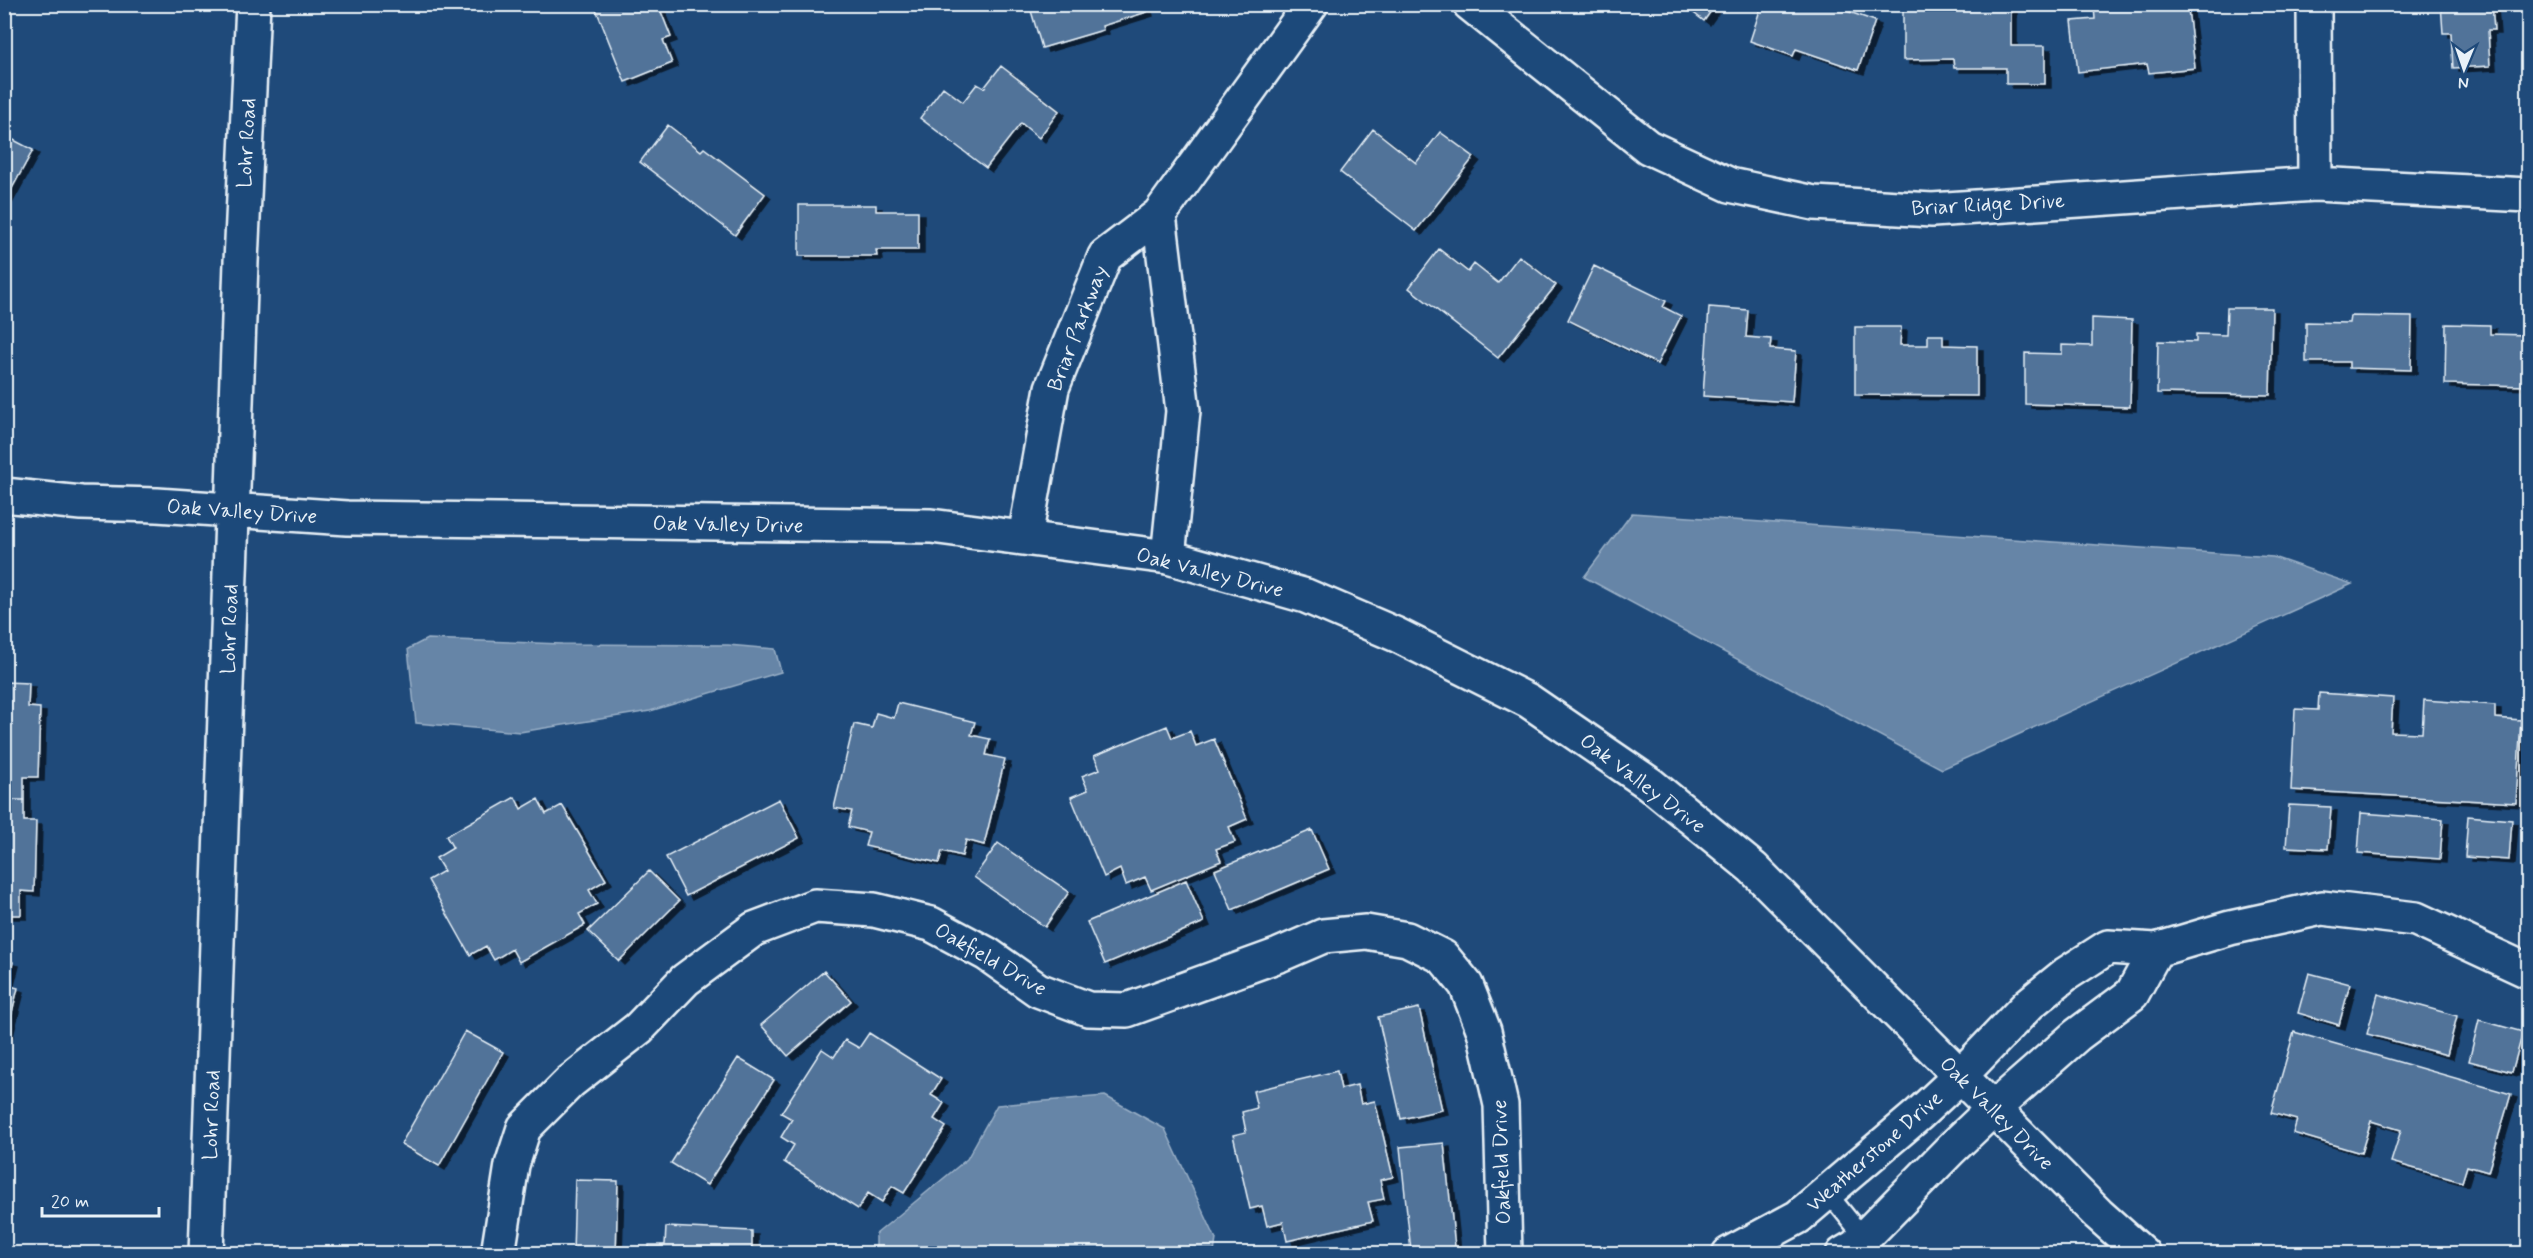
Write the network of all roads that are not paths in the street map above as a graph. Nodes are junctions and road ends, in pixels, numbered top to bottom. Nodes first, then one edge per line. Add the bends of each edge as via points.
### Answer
1 (253, 4) edge
2 (1311, 4) edge
3 (1470, 4) edge
4 (2314, 4) edge
5 (2315, 184) junction
6 (2529, 195) edge
7 (1159, 214) junction
8 (4, 495) edge
9 (233, 510) junction
10 (1025, 537) junction
11 (1168, 557) junction
12 (2156, 950) junction
13 (2529, 971) edge
14 (1960, 1076) junction
15 (1993, 1109) junction
16 (1828, 1192) junction
17 (1854, 1246) edge
18 (206, 1254) edge
19 (498, 1254) edge
20 (1505, 1254) edge
21 (1729, 1254) edge
22 (2143, 1254) edge

1 - 9 street, Lohr Road
2 - 7 street, Briar Parkway
3 - 5 street, Briar Ridge Drive via 1648,147 1730,184 1814,203 1932,210
4 - 5 street
5 - 6 street, Briar Ridge Drive
7 - 10 street, Briar Parkway via 1105,256 1052,388
7 - 11 street via 1183,411
8 - 9 street, Oak Valley Drive
9 - 10 street, Oak Valley Drive via 359,518 931,526
9 - 18 street, Lohr Road
10 - 11 street, Oak Valley Drive
11 - 14 street, Oak Valley Drive via 1306,596 1397,635 1528,701 1650,784 1753,868
12 - 13 street, Weatherstone Drive via 2230,928 2322,908 2416,919
12 - 14 street, Weatherstone Drive via 2108,947 2029,1004
12 - 15 street via 2132,994 2077,1035
14 - 15 street, Oak Valley Drive
14 - 16 street, Weatherstone Drive
15 - 17 street
15 - 22 street, Oak Valley Drive
16 - 17 lane
16 - 21 street, Weatherstone Drive via 1798,1217
19 - 20 street, Oakfield Drive via 512,1165 524,1128 570,1082 639,1028 686,980 754,929 815,906 874,910 931,924 987,954 1038,990 1088,1009 1127,1010 1279,956 1323,936 1366,932 1407,939 1443,957 1466,985 1484,1031 1501,1105

